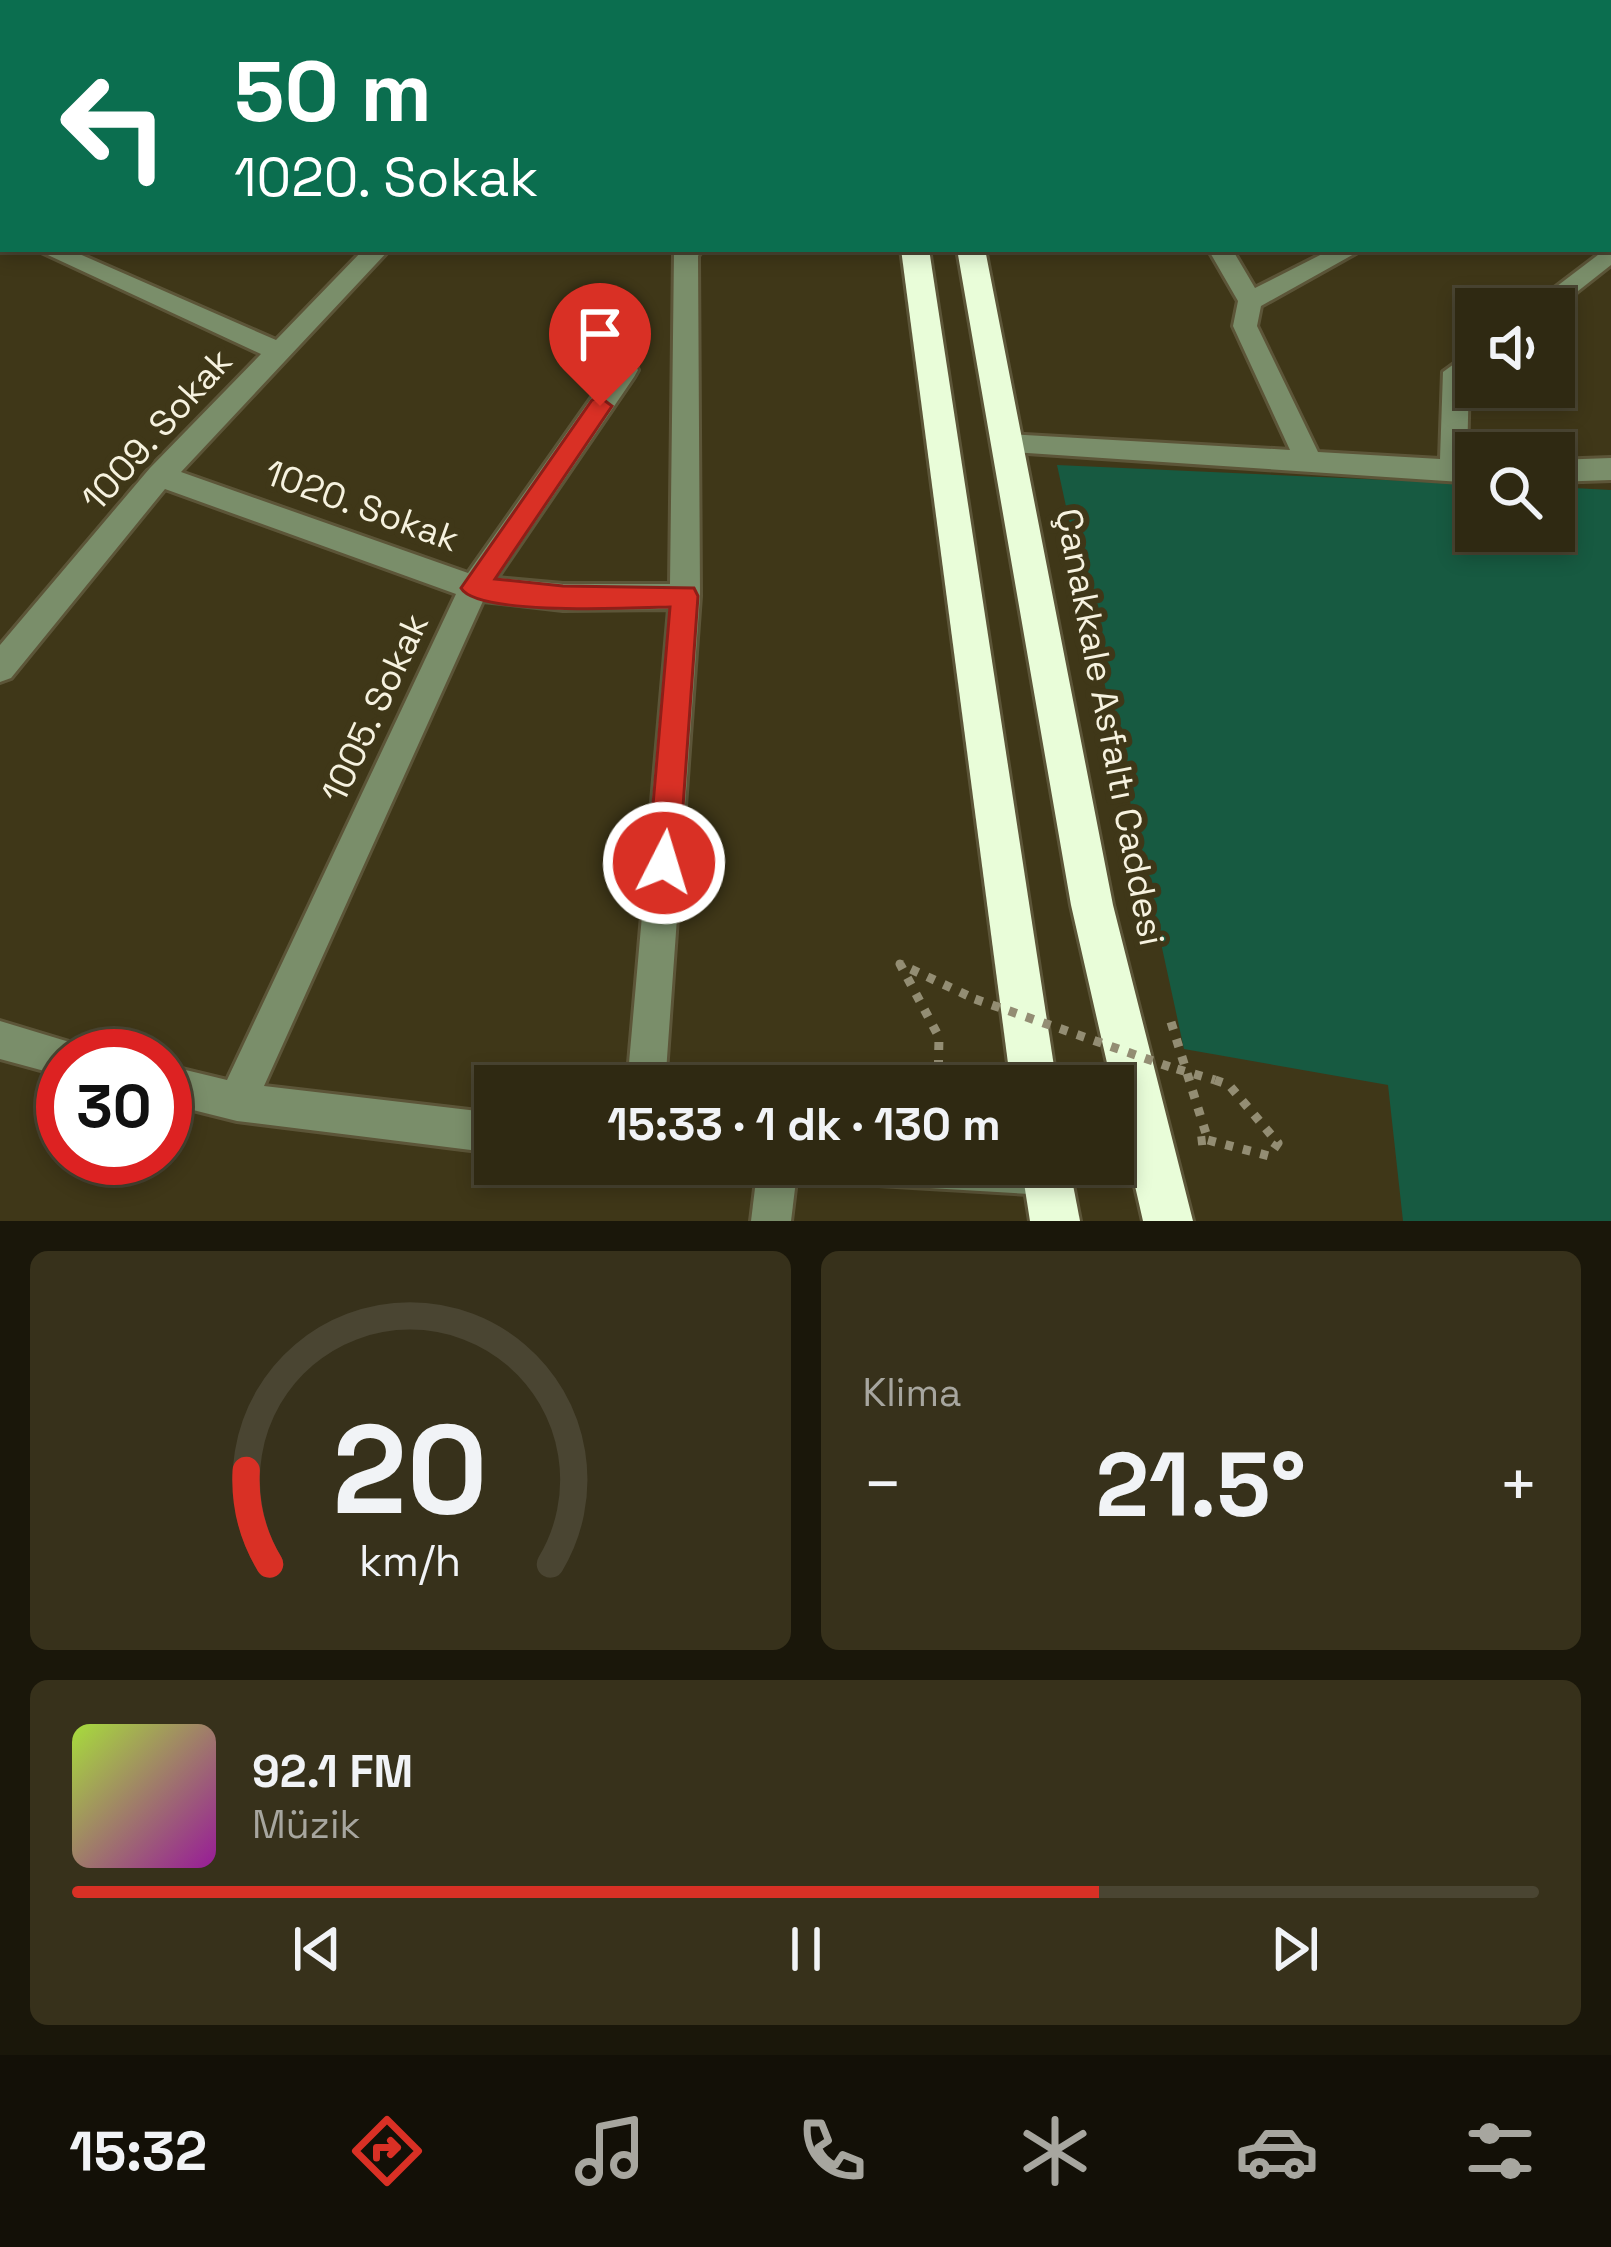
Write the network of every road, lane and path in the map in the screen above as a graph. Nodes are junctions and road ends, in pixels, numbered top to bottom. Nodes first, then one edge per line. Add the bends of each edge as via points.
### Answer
1 (54, 252) edge
2 (375, 252) edge
3 (683, 252) edge
4 (915, 252) edge
5 (972, 252) edge
6 (1222, 252) edge
7 (1345, 252) edge
8 (1611, 253) edge
9 (1565, 288) edge
10 (1250, 301) junction
11 (277, 351) junction
12 (625, 370) dead end
13 (1007, 444) junction
14 (1308, 459) junction
15 (1611, 470) edge
16 (1455, 471) edge
17 (1575, 471) edge
18 (160, 476) junction
19 (474, 588) junction
20 (685, 596) junction
21 (6, 648) edge
22 (0, 1040) edge
23 (36, 1050) edge
24 (648, 1065) edge
25 (938, 1065) edge
26 (1031, 1065) edge
27 (192, 1091) edge
28 (237, 1102) junction
29 (474, 1130) edge
30 (1208, 1141) dead end
31 (775, 1185) edge
32 (771, 1221) edge
33 (1168, 1221) edge

1 - 11 street
2 - 11 street, 1009. Sokak
3 - 20 street
4 - 26 highway
5 - 13 highway, Çanakkale Asfaltı Caddesi
6 - 10 street
7 - 10 street
8 - 9 street
10 - 14 street via 1245,326
11 - 18 street, 1009. Sokak
12 - 19 street, 1005. Sokak
13 - 14 street
13 - 33 highway, Çanakkale Asfaltı Caddesi via 1092,904
14 - 16 street
15 - 17 street
18 - 19 street, 1020. Sokak
18 - 21 street, 1009. Sokak
19 - 20 street, 1020. Sokak
19 - 28 street, 1005. Sokak
20 - 24 street
22 - 23 street
25 - 30 path, bridge via 939,1037 900,964 975,999 1229,1085 1278,1143 1269,1156
27 - 28 street
28 - 29 street
31 - 32 street

